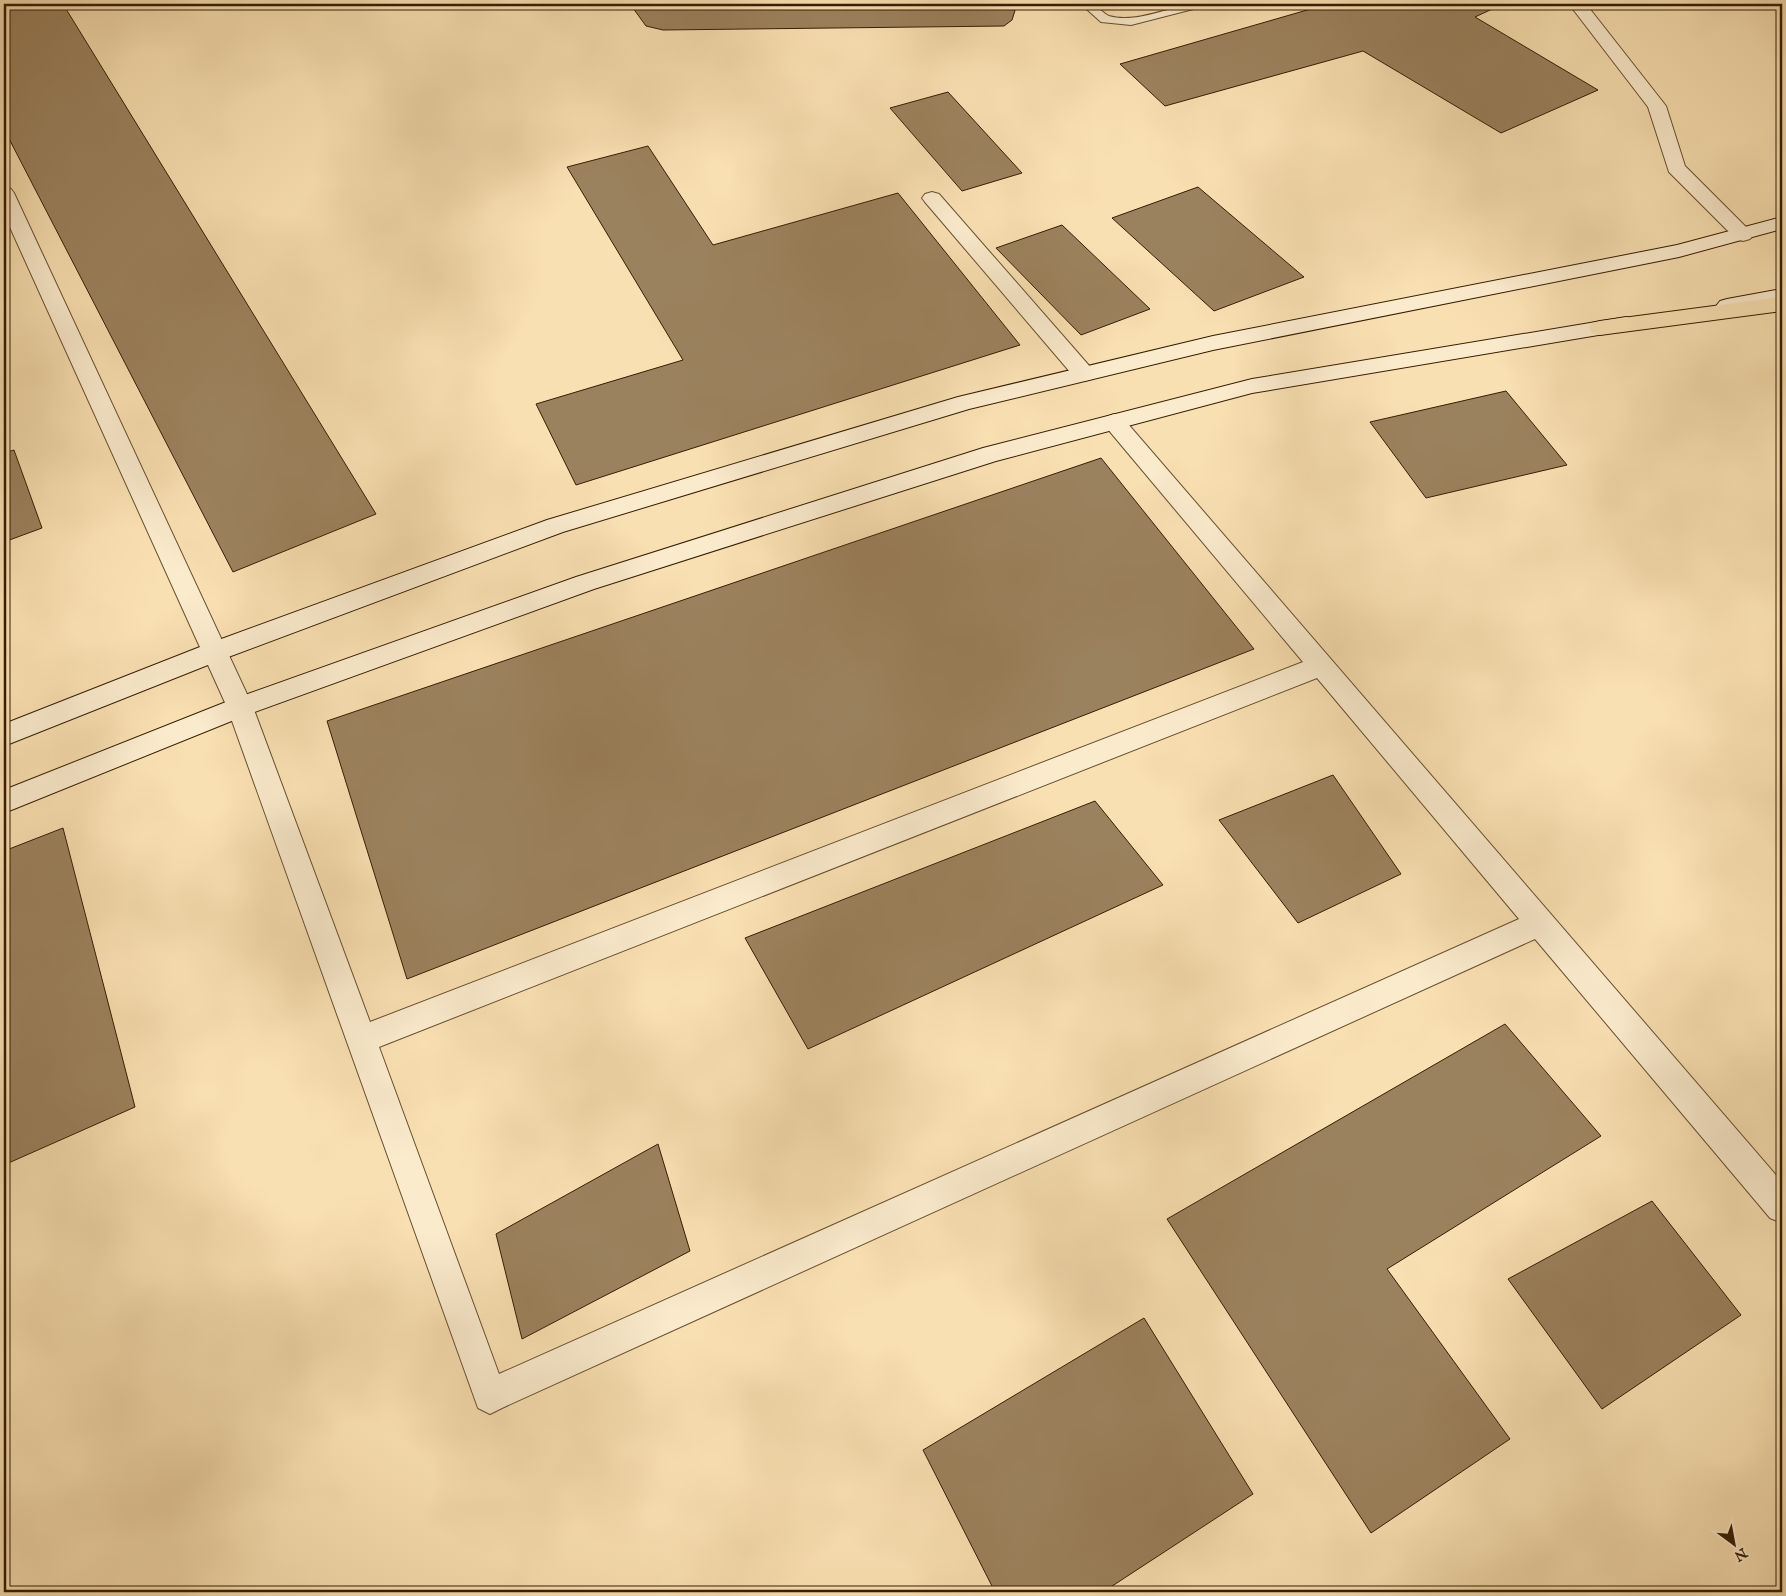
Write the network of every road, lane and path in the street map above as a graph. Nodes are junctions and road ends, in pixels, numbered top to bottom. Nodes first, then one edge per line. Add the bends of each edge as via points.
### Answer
1 (1087, 4) edge
2 (1201, 4) edge
3 (1577, 4) edge
4 (4, 192) edge
5 (932, 198) dead end
6 (1782, 223) edge
7 (1742, 235) junction
8 (1782, 296) edge
9 (1782, 304) edge
10 (1600, 328) junction
11 (1084, 374) junction
12 (1114, 422) junction
13 (214, 652) junction
14 (1321, 666) junction
15 (240, 707) junction
16 (4, 735) edge
17 (4, 802) edge
18 (1540, 923) junction
19 (361, 1040) junction
20 (1782, 1208) edge

1 - 2 lane via 1105,19 1131,21
3 - 7 street via 1657,106 1676,168
4 - 13 street
5 - 11 street
6 - 7 street
7 - 11 street via 1679,251 1213,343
8 - 10 street
9 - 10 highway
10 - 12 street via 1252,386
11 - 13 street via 966,402 555,526
12 - 14 street
12 - 15 street via 991,454 585,584
13 - 15 street
13 - 16 street
14 - 18 street
14 - 19 street
15 - 17 street
15 - 19 street
18 - 19 street via 490,1396
18 - 20 street

